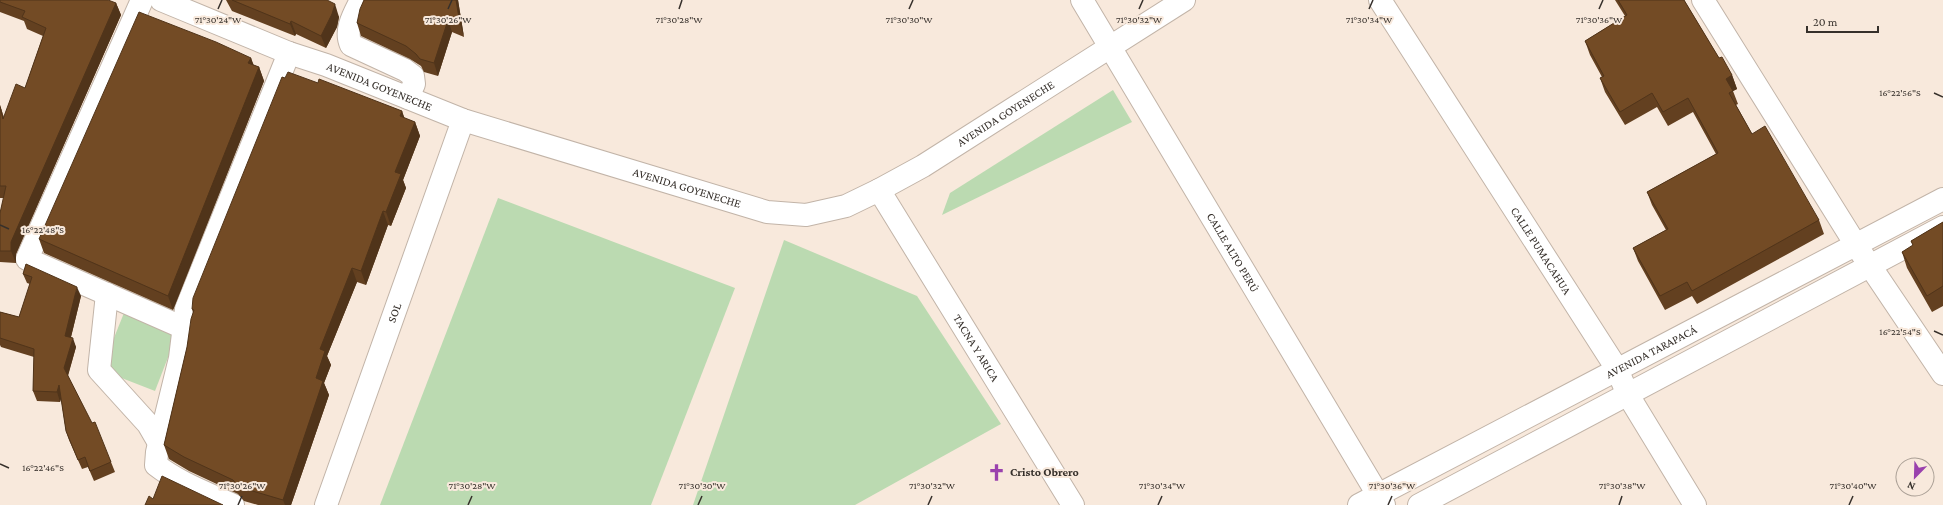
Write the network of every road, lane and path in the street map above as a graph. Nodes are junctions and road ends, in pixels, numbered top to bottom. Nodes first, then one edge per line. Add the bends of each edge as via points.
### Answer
1 (142, 0) edge
2 (161, 0) edge
3 (361, 0) edge
4 (1082, 0) edge
5 (1184, 0) edge
6 (1380, 0) edge
7 (1703, 0) edge
8 (1111, 46) junction
9 (289, 53) junction
10 (408, 98) junction
11 (464, 120) junction
12 (879, 190) junction
13 (1943, 199) edge
14 (1943, 227) edge
15 (1856, 245) junction
16 (1870, 266) junction
17 (107, 294) junction
18 (184, 328) junction
19 (1617, 369) junction
20 (1943, 374) edge
21 (1628, 395) junction
22 (159, 442) junction
23 (1381, 500) edge
24 (233, 505) edge
25 (326, 505) edge
26 (1073, 505) edge
27 (1359, 505) edge
28 (1419, 505) edge
29 (1695, 505) edge

1 - 17 street via 27,259
2 - 9 street, AVENIDA GOYENECHE
3 - 10 street via 348,29 350,45 413,76 414,84
4 - 8 street, CALLE ALTO PERÚ
5 - 8 street, AVENIDA GOYENECHE
6 - 19 street, CALLE PUMACAHUA
7 - 15 street
8 - 12 street, AVENIDA GOYENECHE via 923,166
8 - 23 street, CALLE ALTO PERÚ
9 - 10 street, AVENIDA GOYENECHE
9 - 18 street via 186,309
10 - 11 street, AVENIDA GOYENECHE
11 - 12 street, AVENIDA GOYENECHE via 767,212 806,215 846,206
11 - 25 street, SOL
12 - 26 street, TACNA Y ARICA
13 - 15 street, AVENIDA TARAPACÁ
14 - 16 street
15 - 16 street
15 - 19 street, AVENIDA TARAPACÁ
16 - 20 street
16 - 21 street
17 - 18 street
17 - 22 street via 99,370 148,424
18 - 22 street via 180,358
19 - 21 street, CALLE PUMACAHUA
19 - 23 street, AVENIDA TARAPACÁ
21 - 28 street
21 - 29 street, CALLE PUMACAHUA
22 - 24 street via 156,465 180,482
23 - 27 street, AVENIDA TARAPACÁ

